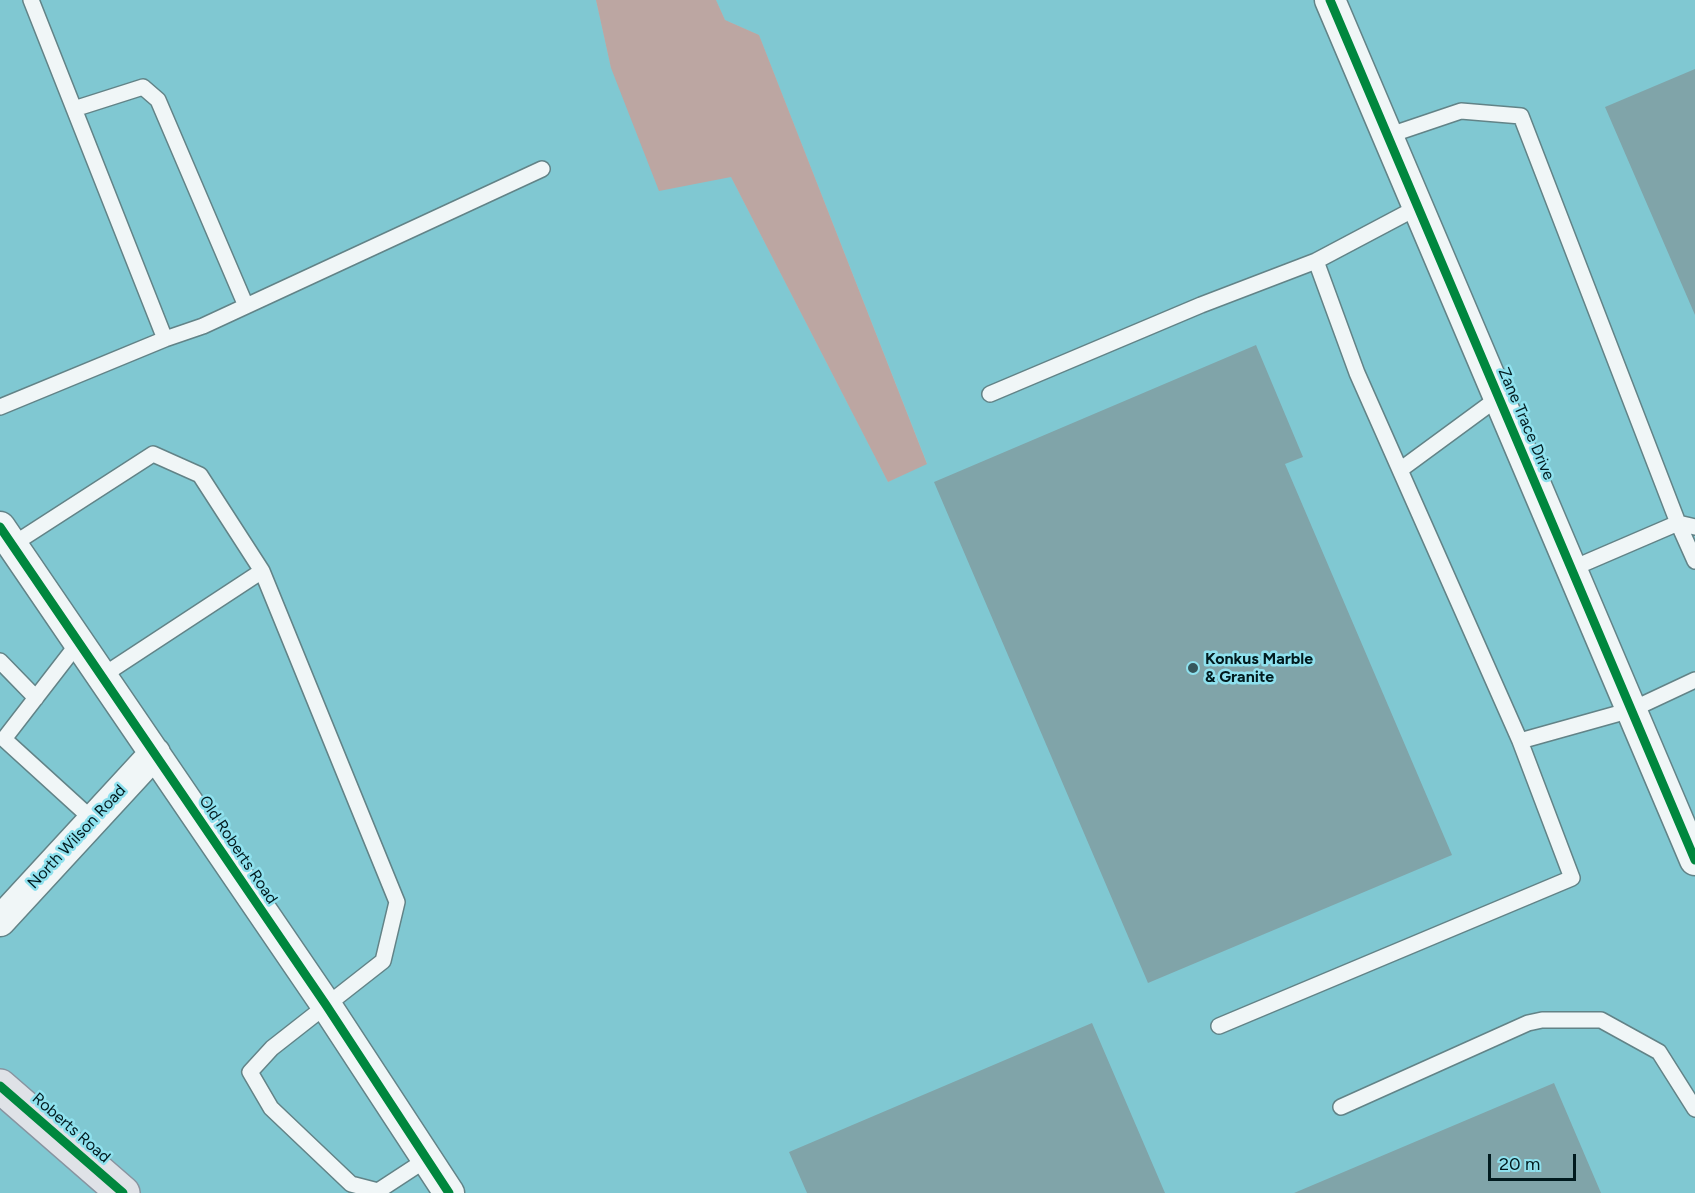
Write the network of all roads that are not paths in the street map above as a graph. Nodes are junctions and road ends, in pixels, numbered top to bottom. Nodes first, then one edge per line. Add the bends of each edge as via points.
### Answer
1 (31, 0) edge
2 (1330, 0) edge
3 (74, 109) junction
4 (1387, 136) junction
5 (542, 169) dead end
6 (1418, 207) junction
7 (1316, 261) junction
8 (246, 306) junction
9 (165, 339) junction
10 (990, 394) dead end
11 (1498, 398) junction
12 (0, 407) edge
13 (1400, 470) junction
14 (1678, 523) junction
15 (1695, 526) edge
16 (3, 532) edge
17 (1695, 561) edge
18 (1571, 569) junction
19 (262, 571) junction
20 (79, 642) junction
21 (0, 661) edge
22 (102, 676) junction
23 (1695, 680) edge
24 (36, 698) junction
25 (1631, 710) junction
26 (2, 740) edge
27 (1520, 741) junction
28 (154, 753) junction
29 (93, 820) junction
30 (1695, 860) edge
31 (0, 921) edge
32 (326, 1005) junction
33 (1219, 1026) dead end
34 (0, 1086) edge
35 (1341, 1107) dead end
36 (1695, 1109) edge
37 (427, 1159) junction
38 (113, 1190) edge
39 (449, 1193) edge

1 - 3 lane
2 - 4 street, Zane Trace Drive
3 - 8 lane via 143,87 159,100
3 - 9 lane
4 - 6 street, Zane Trace Drive
4 - 14 lane via 1461,111 1521,116
5 - 8 lane
6 - 7 lane
6 - 11 street, Zane Trace Drive
7 - 10 lane via 1201,304
7 - 13 lane via 1357,374
8 - 9 lane
9 - 12 lane
11 - 13 lane
11 - 18 street, Zane Trace Drive
13 - 27 lane
14 - 15 lane
14 - 17 lane
14 - 18 lane
16 - 19 lane via 153,454 200,475
16 - 20 street, Old Roberts Road
18 - 25 street, Zane Trace Drive
19 - 22 lane
19 - 32 lane via 397,902 383,961
20 - 22 street, Old Roberts Road
20 - 24 lane
21 - 24 lane
22 - 28 street, Old Roberts Road
23 - 25 lane
24 - 26 lane
25 - 27 lane
25 - 30 street, Zane Trace Drive
26 - 29 lane
27 - 33 lane via 1572,878
28 - 29 street, North Wilson Road
28 - 32 street, Old Roberts Road
29 - 31 street, North Wilson Road
32 - 37 street, Old Roberts Road
32 - 37 lane via 272,1048 250,1072 271,1108 351,1185 378,1191
34 - 38 main road, Roberts Road
35 - 36 lane via 1528,1023 1601,1020 1659,1052
37 - 39 street, Old Roberts Road

